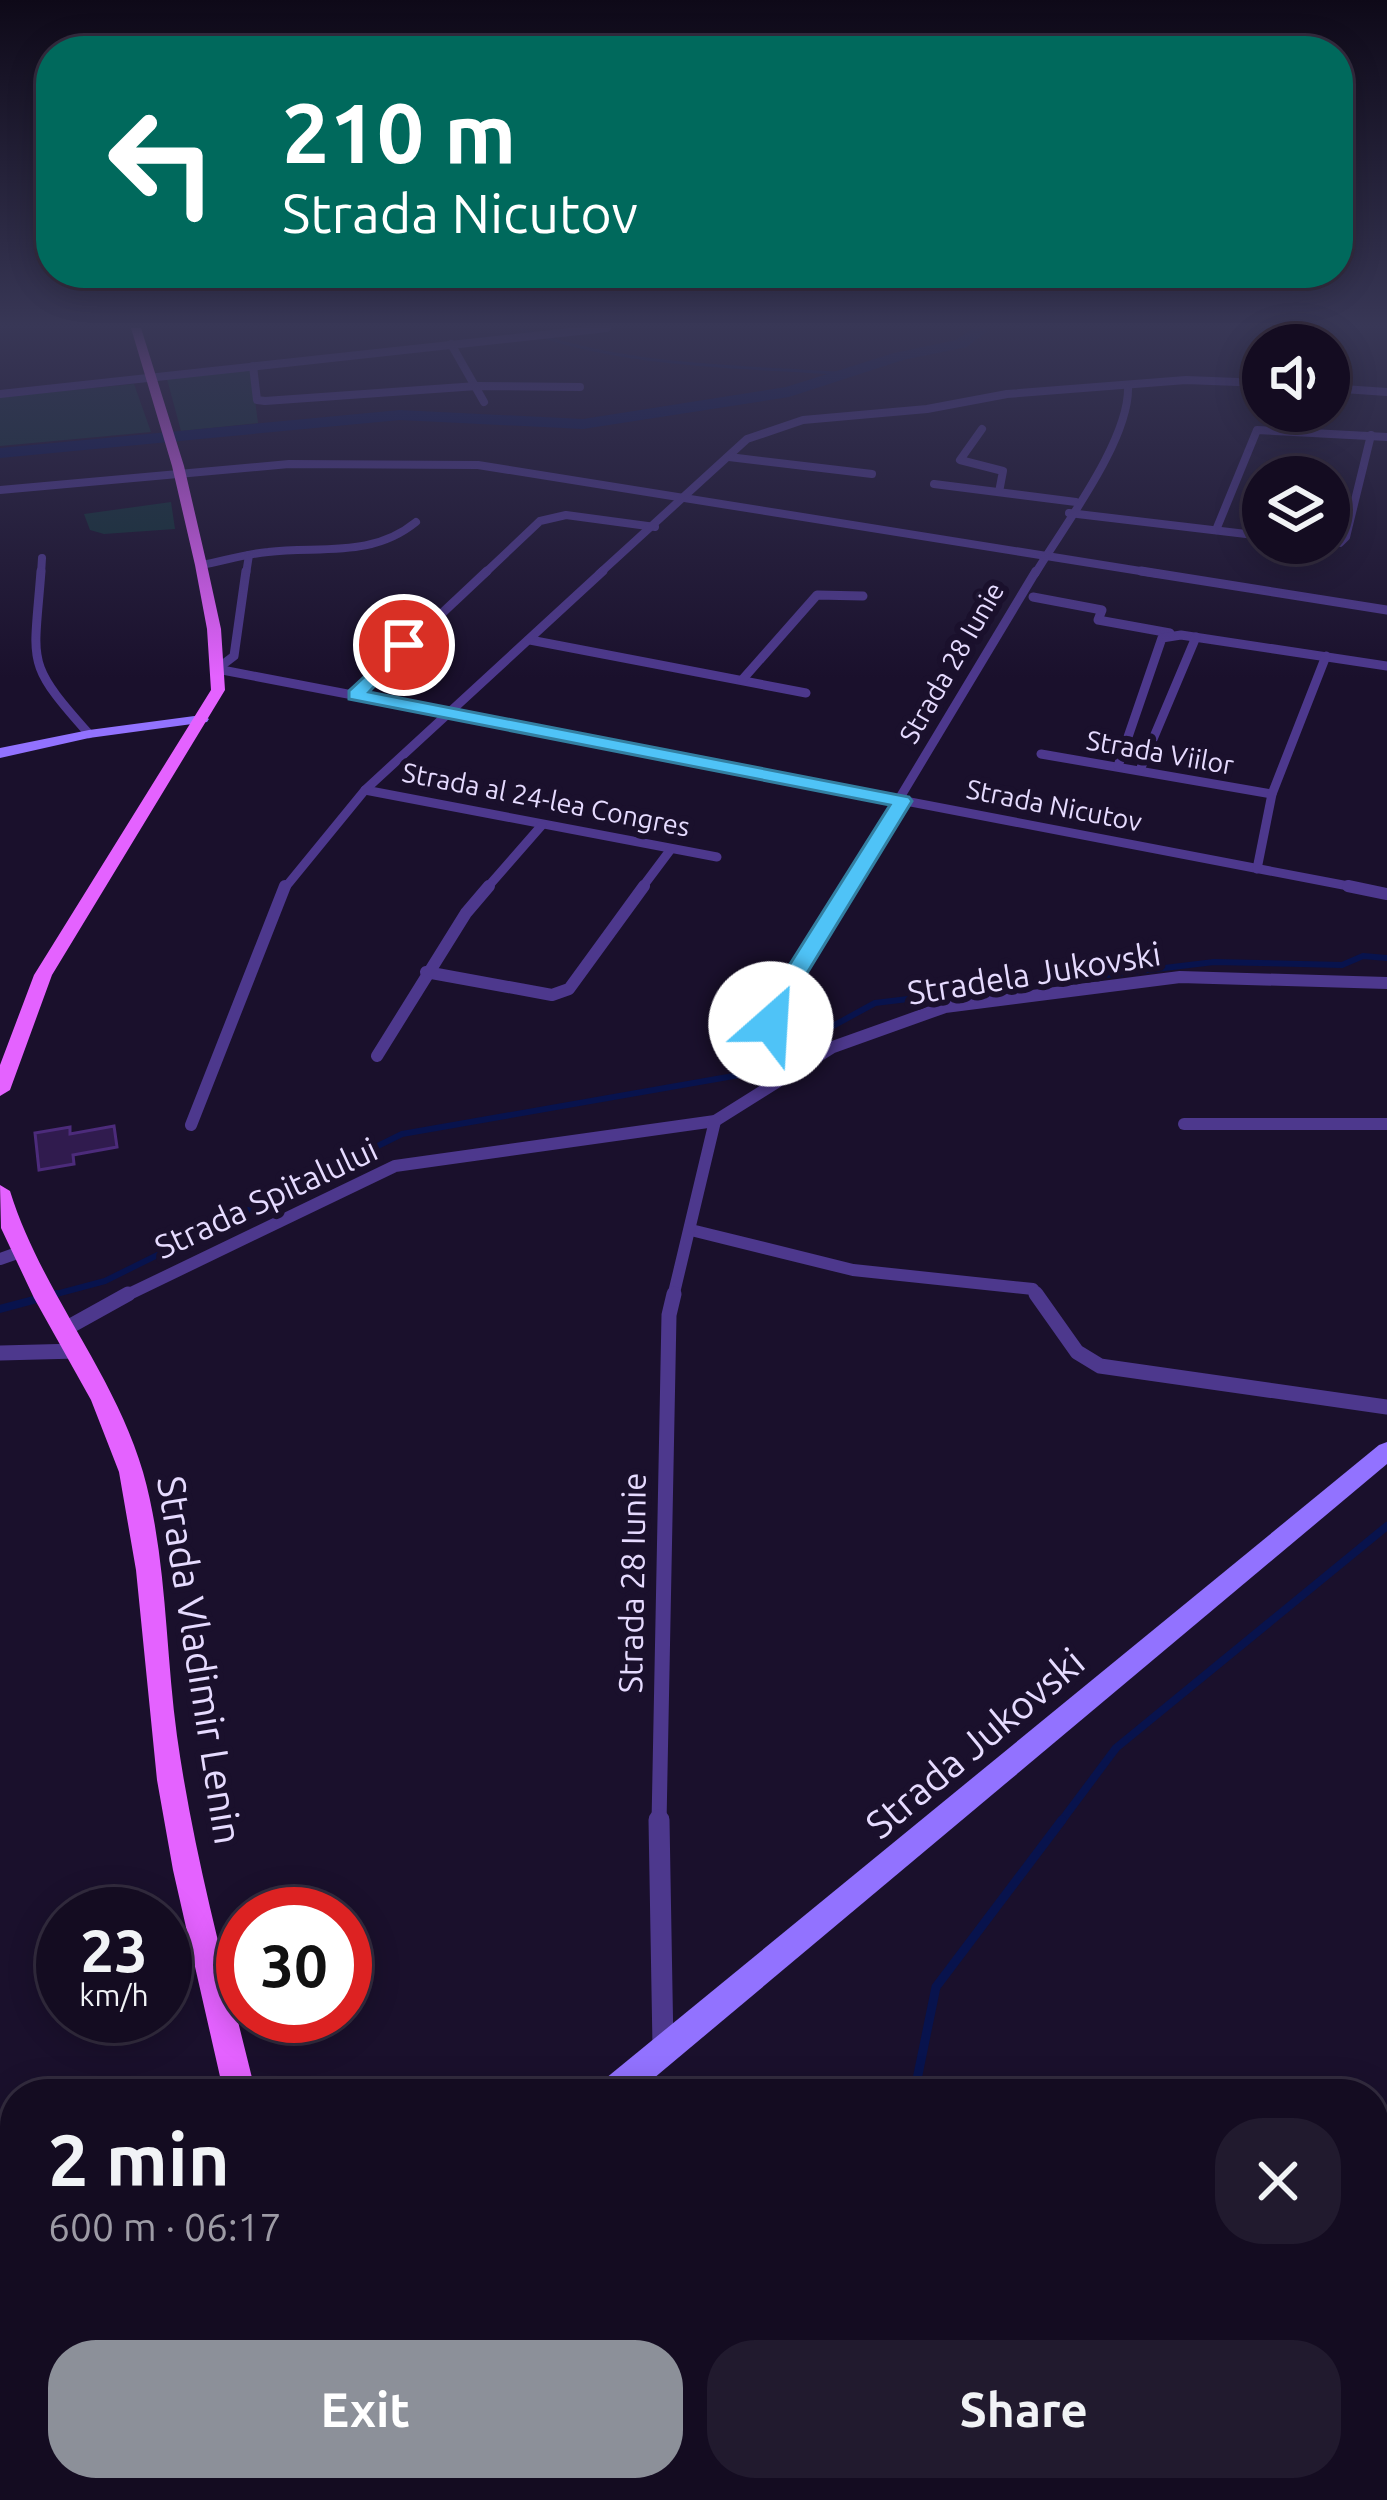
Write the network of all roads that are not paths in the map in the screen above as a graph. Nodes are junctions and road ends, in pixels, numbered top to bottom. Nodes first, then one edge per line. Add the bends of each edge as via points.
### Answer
1 (172, 445) edge
2 (743, 445) edge
3 (971, 445) edge
4 (1111, 445) edge
5 (1250, 445) edge
6 (1369, 445) edge
7 (729, 457) junction
8 (179, 472) junction
9 (872, 474) dead end
10 (934, 484) dead end
11 (0, 490) edge
12 (999, 492) junction
13 (686, 500) junction
14 (1072, 508) junction
15 (1350, 521) edge
16 (416, 523) dead end
17 (655, 527) junction
18 (1216, 530) junction
19 (1242, 533) edge
20 (249, 555) junction
21 (1045, 556) junction
22 (42, 558) dead end
23 (201, 566) junction
24 (863, 596) dead end
25 (1033, 597) dead end
26 (1387, 610) edge
27 (1181, 635) junction
28 (1196, 637) junction
29 (530, 640) junction
30 (1326, 656) junction
31 (1387, 666) edge
32 (218, 669) junction
33 (742, 680) junction
34 (806, 693) dead end
35 (355, 695) junction
36 (448, 712) junction
37 (202, 719) junction
38 (89, 734) junction
39 (0, 753) edge
40 (1042, 754) dead end
41 (1118, 766) junction
42 (1140, 770) junction
43 (365, 790) junction
44 (1272, 794) junction
45 (902, 801) junction
46 (542, 825) junction
47 (671, 849) junction
48 (717, 857) dead end
49 (1257, 869) junction
50 (1387, 894) edge
51 (426, 972) junction
52 (1387, 982) edge
53 (771, 1024) dead end
54 (376, 1056) dead end
55 (0, 1090) edge
56 (715, 1121) junction
57 (1184, 1124) dead end
58 (1387, 1124) edge
59 (190, 1125) dead end
60 (0, 1191) edge
61 (691, 1230) junction
62 (15, 1258) edge
63 (67, 1334) junction
64 (0, 1353) edge
65 (1387, 1407) edge
66 (1387, 1451) edge
67 (663, 2052) junction
68 (237, 2079) edge
69 (630, 2079) edge

1 - 8 main road
2 - 7 street
3 - 12 street via 960,460 1003,471
4 - 14 street, Strada 28 Iunie
5 - 18 street
6 - 15 street
7 - 9 street
7 - 13 street
8 - 11 street
8 - 13 street via 460,464
8 - 23 main road
10 - 12 street
12 - 14 street
13 - 17 street
13 - 21 street
14 - 18 street
14 - 21 street, Strada 28 Iunie
16 - 20 street via 359,548
17 - 29 street
17 - 35 street via 566,515 540,521
18 - 19 street
20 - 23 street
20 - 32 street via 234,656
21 - 26 street
21 - 45 street, Strada 28 Iunie
22 - 38 street via 37,671
23 - 32 main road
24 - 33 street via 817,595
25 - 27 street via 1102,610 1098,620
27 - 28 street
27 - 41 street via 1162,638
28 - 30 street
28 - 42 street
29 - 33 street
29 - 36 street
30 - 31 street
30 - 44 street
32 - 35 street, Strada Nicutov
32 - 37 main road via 218,690
33 - 34 street
35 - 36 street, Strada Nicutov
36 - 43 street
36 - 45 street, Strada Nicutov
37 - 38 main road
37 - 55 main road via 43,975
38 - 39 main road
40 - 41 street, Strada Viilor
41 - 42 street, Strada Viilor
42 - 44 street, Strada Viilor
43 - 46 street, Strada al 24-lea Congres
43 - 59 street via 276,904
44 - 49 street
45 - 49 street, Strada Nicutov
45 - 53 street, Strada 28 Iunie
46 - 47 street, Strada al 24-lea Congres
46 - 51 street
47 - 48 street, Strada al 24-lea Congres
47 - 51 street via 568,989 552,995
49 - 50 street, Strada Nicutov
51 - 54 street
52 - 56 street, Stradela Jukovski via 1180,976 945,1007 833,1047
56 - 61 street, Strada 28 Iunie
56 - 63 street, Strada Spitalului via 395,1166 168,1272
57 - 58 street
60 - 62 main road, Strada Vladimir Lenin
61 - 65 street via 853,1270 1033,1289 1077,1352 1100,1366
61 - 67 street, Strada 28 Iunie via 669,1315 657,1907
62 - 63 main road, Strada Vladimir Lenin
63 - 64 street
63 - 68 main road, Strada Vladimir Lenin via 134,1484 176,1811
66 - 67 main road, Strada Jukovski
67 - 69 main road, Strada Jukovski

